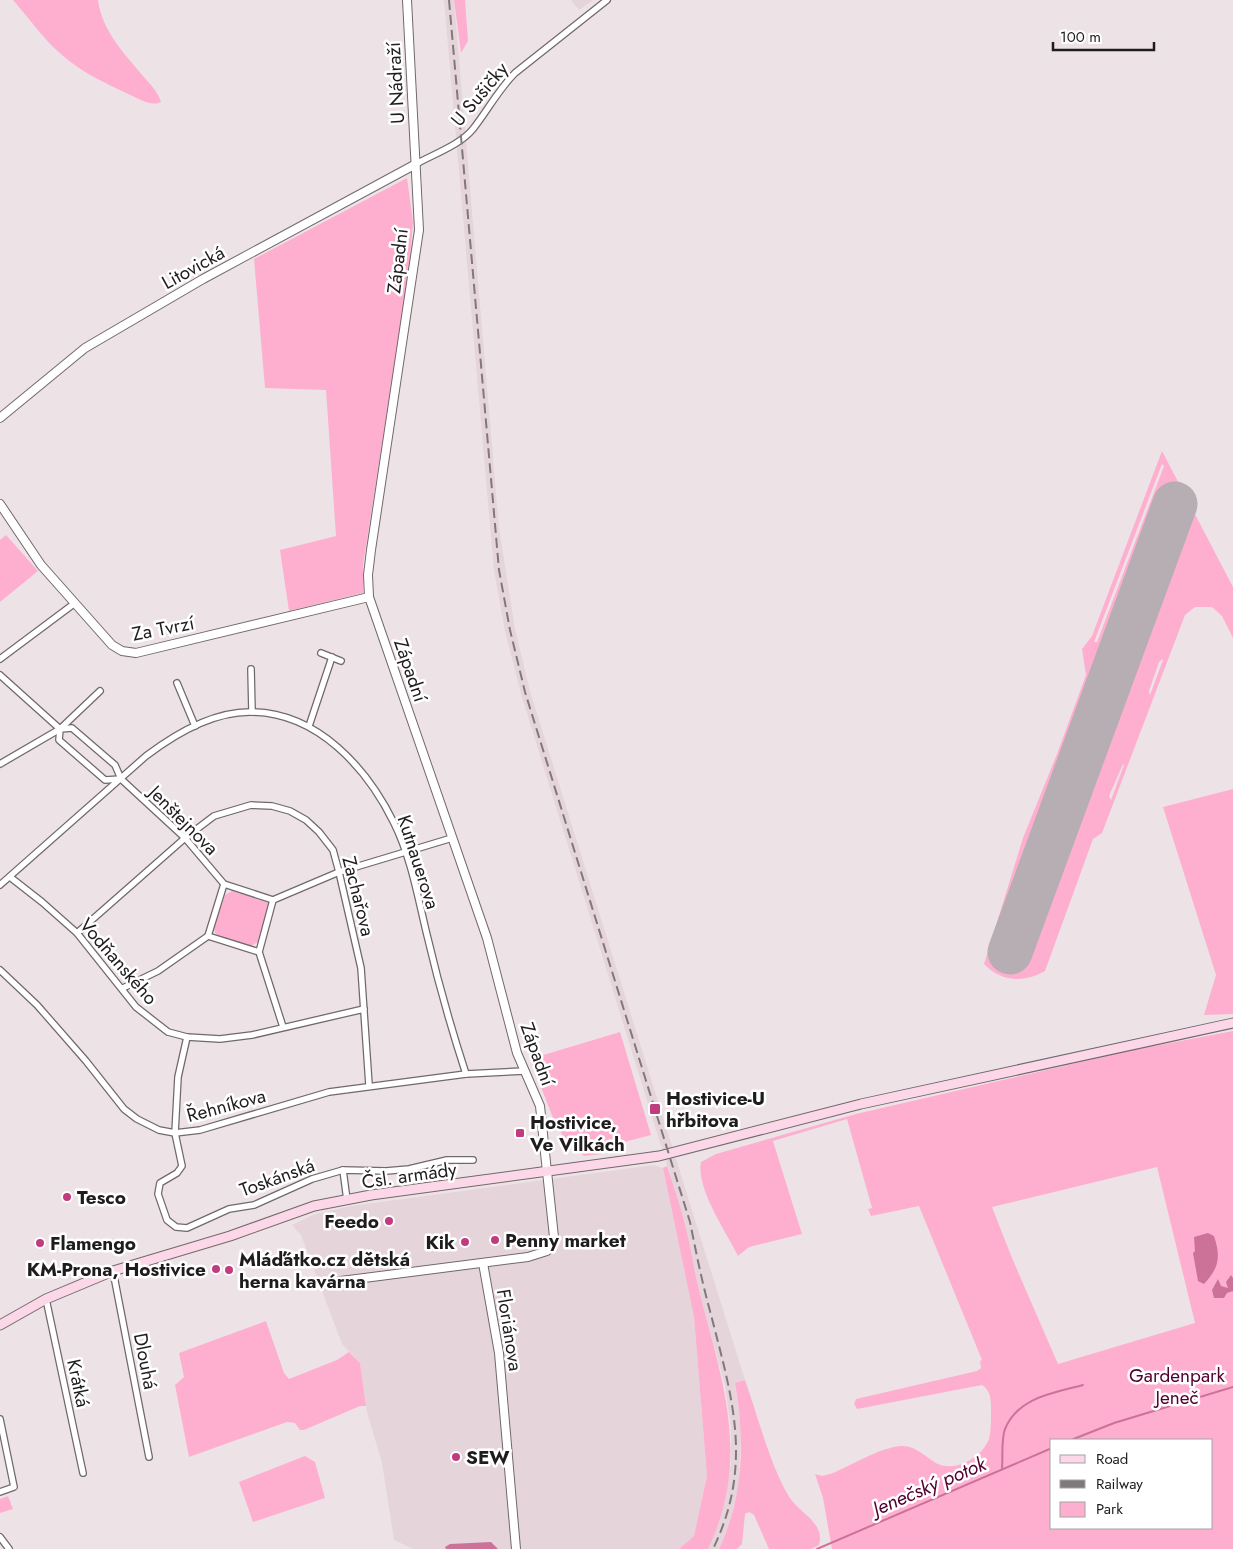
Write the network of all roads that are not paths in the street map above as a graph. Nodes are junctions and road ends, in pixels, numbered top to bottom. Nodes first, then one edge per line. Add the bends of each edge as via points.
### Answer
1 (407, 0) edge
2 (607, 0) edge
3 (416, 164) junction
4 (1, 414) edge
5 (0, 504) edge
6 (369, 597) junction
7 (75, 604) junction
8 (321, 653) dead end
9 (332, 657) junction
10 (0, 659) edge
11 (341, 661) dead end
12 (251, 669) dead end
13 (0, 675) edge
14 (177, 683) dead end
15 (100, 691) dead end
16 (252, 712) junction
17 (195, 726) junction
18 (309, 726) junction
19 (60, 729) junction
20 (0, 764) edge
21 (121, 779) junction
22 (185, 838) junction
23 (452, 838) junction
24 (405, 854) junction
25 (339, 872) junction
26 (10, 877) junction
27 (224, 884) junction
28 (0, 886) edge
29 (273, 900) junction
30 (77, 933) junction
31 (208, 936) junction
32 (259, 952) junction
33 (0, 970) edge
34 (123, 988) junction
35 (364, 1009) junction
36 (1233, 1023) edge
37 (283, 1027) junction
38 (187, 1037) junction
39 (525, 1071) junction
40 (466, 1074) junction
41 (369, 1085) junction
42 (175, 1133) junction
43 (473, 1160) dead end
44 (343, 1170) junction
45 (546, 1171) junction
46 (347, 1200) junction
47 (483, 1263) junction
48 (113, 1271) junction
49 (325, 1283) dead end
50 (46, 1300) junction
51 (0, 1325) edge
52 (0, 1419) edge
53 (149, 1456) dead end
54 (83, 1473) dead end
55 (0, 1492) edge
56 (0, 1537) edge
57 (9, 1549) edge
58 (516, 1549) edge

1 - 3 street, U Nádraží
2 - 3 street, U Sušičky via 503,85 472,130 461,140
3 - 4 street, Litovická via 203,279 85,348
3 - 6 street, Západní via 419,230 371,550
5 - 7 street, Za Tvrzí via 41,565
6 - 7 street, Za Tvrzí via 136,653 122,652 112,645
6 - 23 street, Západní
7 - 10 street
8 - 9 street
9 - 11 street
9 - 18 street
12 - 16 street
13 - 19 street, Jenštejnova
14 - 17 street
15 - 19 street
16 - 17 street, Kutnauerova via 226,715
16 - 18 street, Kutnauerova via 284,717
17 - 21 street, Kutnauerova via 170,738
18 - 24 street, Kutnauerova via 347,756 373,787 394,824
19 - 20 street
19 - 21 street, Jenštejnova via 72,728 115,766
19 - 21 street, Jenštejnova via 59,740 105,780
21 - 22 street, Jenštejnova
21 - 26 street, Kutnauerova
22 - 25 street, Zachařova via 220,814 251,806 272,806 290,811 319,832 333,850
22 - 27 street, Jenštejnova
22 - 30 street, Zachařova
23 - 24 street
23 - 39 street, Západní via 487,938 517,1053
24 - 25 street
24 - 40 street, Kutnauerova
25 - 29 street
25 - 35 street, Zachařova via 362,968
26 - 28 street, Kutnauerova
26 - 30 street, Vodňanského
27 - 29 street
27 - 31 street
29 - 32 street
30 - 34 street, Vodňanského
31 - 32 street
31 - 34 street via 158,971
32 - 37 street
33 - 42 street, Řehníkova via 37,1005 124,1110 159,1130
34 - 38 street, Vodňanského via 136,1007 153,1022 168,1032
35 - 37 street, Vodňanského
35 - 41 street, Zachařova
36 - 45 main road, Čsl. armády via 980,1077 660,1156
37 - 38 street, Vodňanského via 220,1039
38 - 42 street via 178,1076
39 - 40 street, Řehníkova
39 - 45 street, Západní via 540,1106
40 - 41 street, Řehníkova
41 - 42 street, Řehníkova via 329,1092 200,1130
42 - 44 street, Toskánská via 182,1166 160,1184 158,1194 167,1220 176,1227 187,1228 228,1209 254,1205 312,1179
43 - 44 street, Toskánská via 448,1160 386,1171
44 - 46 street
45 - 46 main road, Čsl. armády
45 - 47 street via 554,1237 547,1251
46 - 48 main road, Čsl. armády via 294,1211 230,1236
47 - 49 street
47 - 58 street, Floriánova via 499,1354
48 - 50 main road, Čsl. armády
48 - 53 street, Dlouhá
50 - 51 main road, Čsl. armády
50 - 54 street, Krátká
52 - 55 street via 14,1487
56 - 57 street

